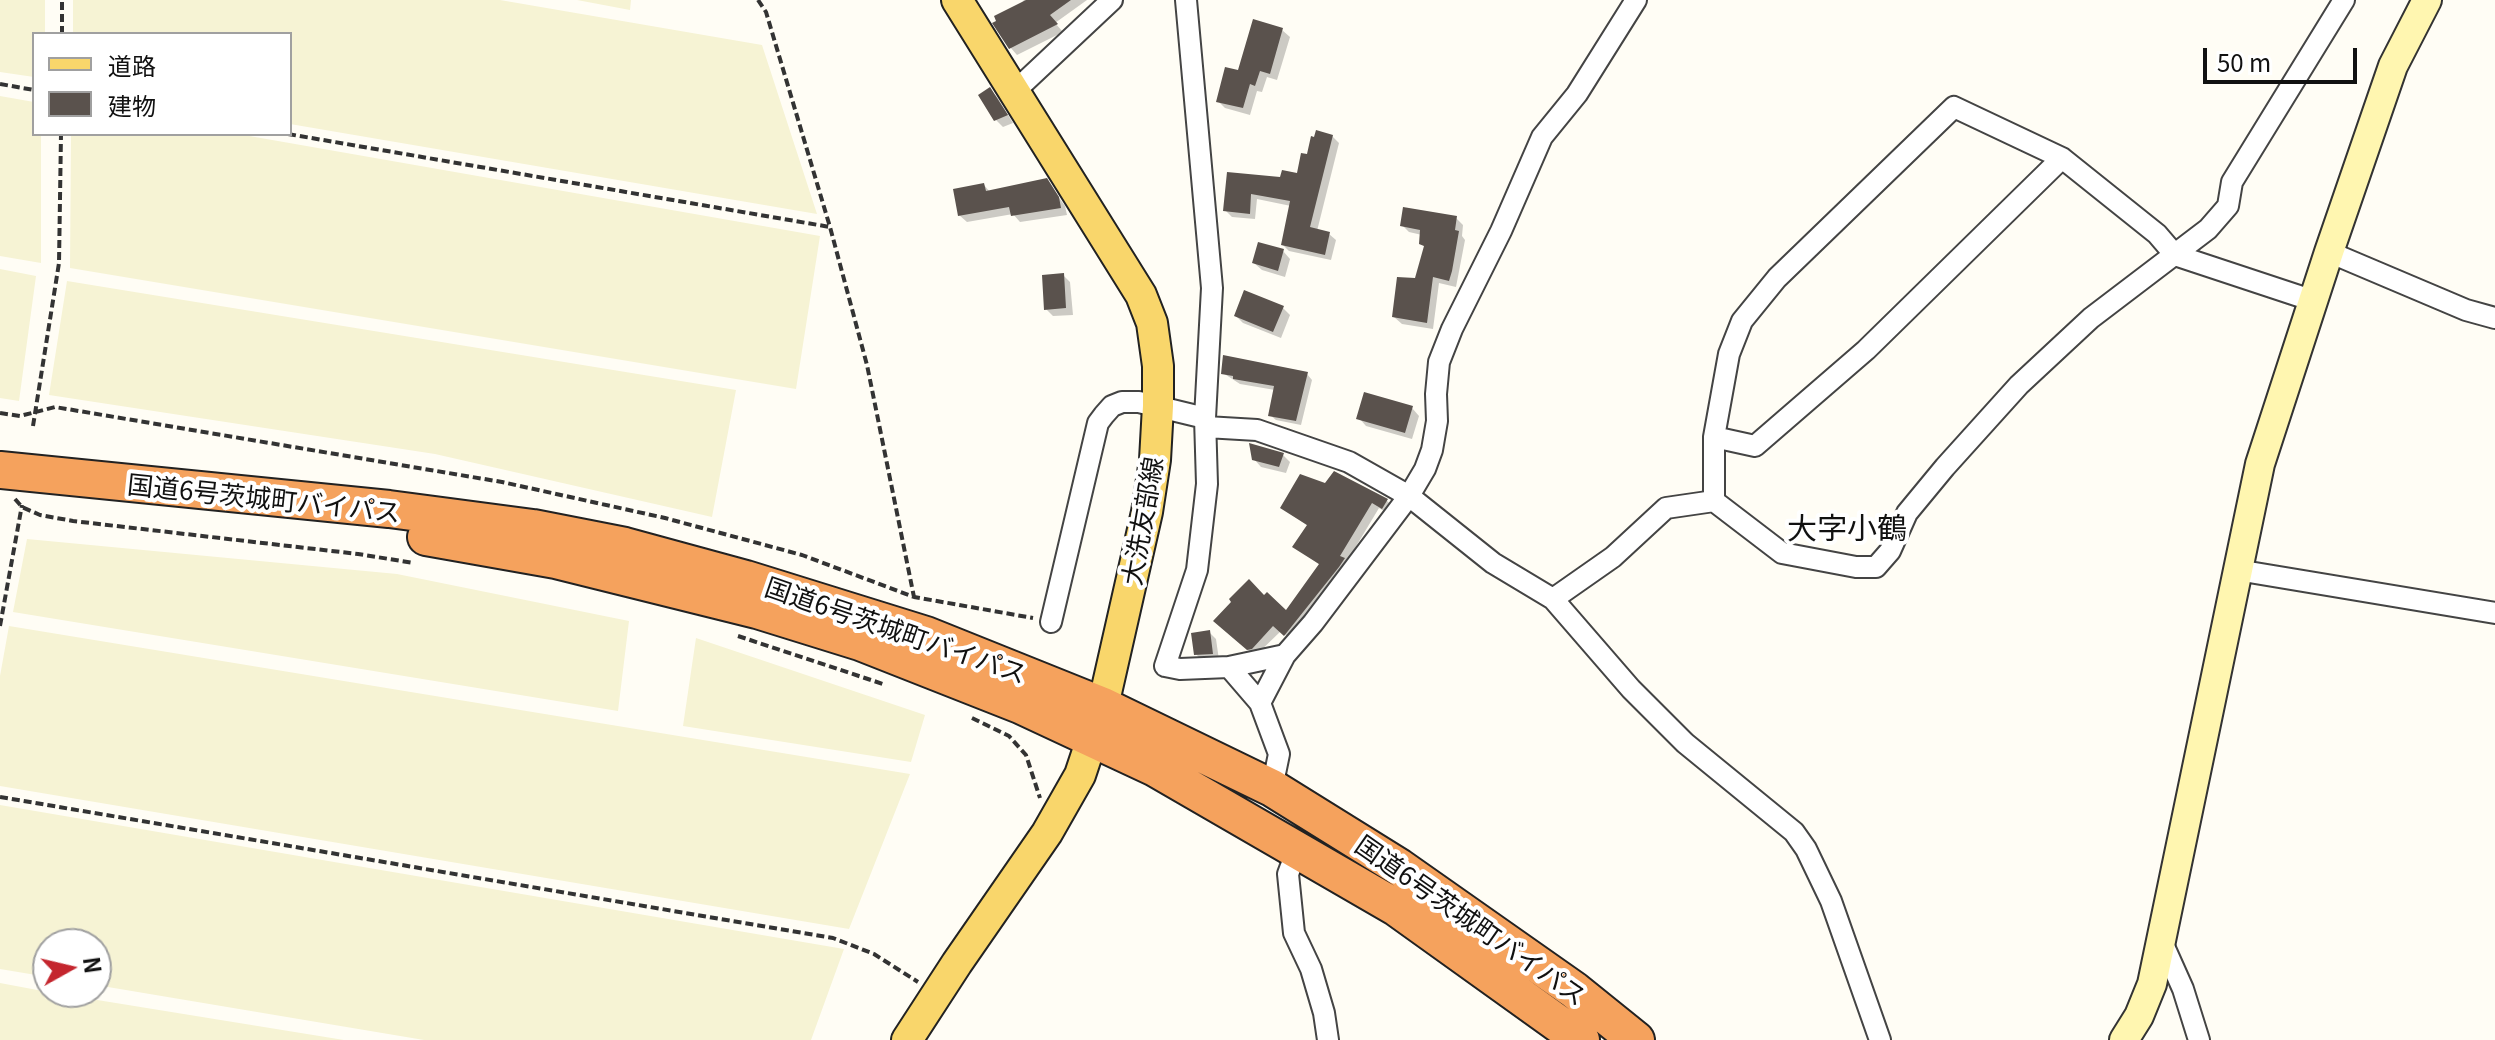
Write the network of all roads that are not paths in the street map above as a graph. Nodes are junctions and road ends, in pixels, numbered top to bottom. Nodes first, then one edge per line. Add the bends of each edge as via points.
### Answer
1 (957, 0) edge
2 (1112, 0) edge
3 (1186, 0) edge
4 (1636, 0) edge
5 (2344, 0) edge
6 (2427, 0) edge
7 (1015, 91) junction
8 (2062, 158) junction
9 (2329, 252) junction
10 (2175, 255) junction
11 (2314, 301) junction
12 (2495, 318) edge
13 (1158, 406) junction
14 (1206, 422) junction
15 (1714, 437) junction
16 (8, 471) edge
17 (1409, 496) junction
18 (1714, 501) junction
19 (2237, 570) junction
20 (1553, 599) junction
21 (2495, 613) edge
22 (1051, 622) dead end
23 (1285, 655) junction
24 (1229, 667) junction
25 (1260, 703) junction
26 (1097, 722) junction
27 (1272, 788) junction
28 (1297, 850) junction
29 (2162, 942) junction
30 (907, 1040) edge
31 (1328, 1040) edge
32 (1581, 1040) edge
33 (1636, 1040) edge
34 (1880, 1040) edge
35 (2124, 1040) edge
36 (2199, 1040) edge

1 - 7 main road, 大洗友部線
2 - 7 street
3 - 14 street via 1212,288
4 - 17 street via 1577,94 1542,137 1452,329 1439,362 1432,450
5 - 10 street via 2232,182 2228,206
6 - 9 street via 2393,66
7 - 13 main road, 大洗友部線 via 1141,295 1152,323
8 - 10 street via 2157,234
8 - 15 street via 1866,350 1755,446
8 - 15 street via 1954,107 1777,278 1742,321 1729,354
9 - 11 street
9 - 12 street
10 - 11 street
10 - 18 street via 2091,318 2019,385 1907,513 1890,551 1876,567 1782,553
11 - 19 street via 2260,464
13 - 14 street
13 - 22 street via 1122,402 1098,423
13 - 26 main road, 大洗友部線 via 1147,512
14 - 17 street via 1302,444 1349,462
14 - 24 street via 1207,484 1197,570 1165,666
15 - 18 street
16 - 26 highway, 国道6号茨城町バイパス via 389,509 625,546 926,635
17 - 20 street via 1493,563
17 - 23 street
18 - 20 street via 1666,508 1613,557
19 - 21 street
19 - 29 street
20 - 34 street via 1685,743 1794,832 1831,901
23 - 24 street
23 - 25 street
24 - 25 street
25 - 27 street via 1279,754
26 - 27 highway, 国道6号茨城町バイパス
26 - 28 highway, 国道6号茨城町バイパス via 1155,768
26 - 30 main road, 大洗友部線 via 1080,775 1047,833
27 - 33 highway, 国道6号茨城町バイパス via 1412,876
28 - 31 street via 1288,874 1294,933 1311,969
28 - 32 highway, 国道6号茨城町バイパス via 1397,908
29 - 35 street via 2152,984
29 - 36 street

